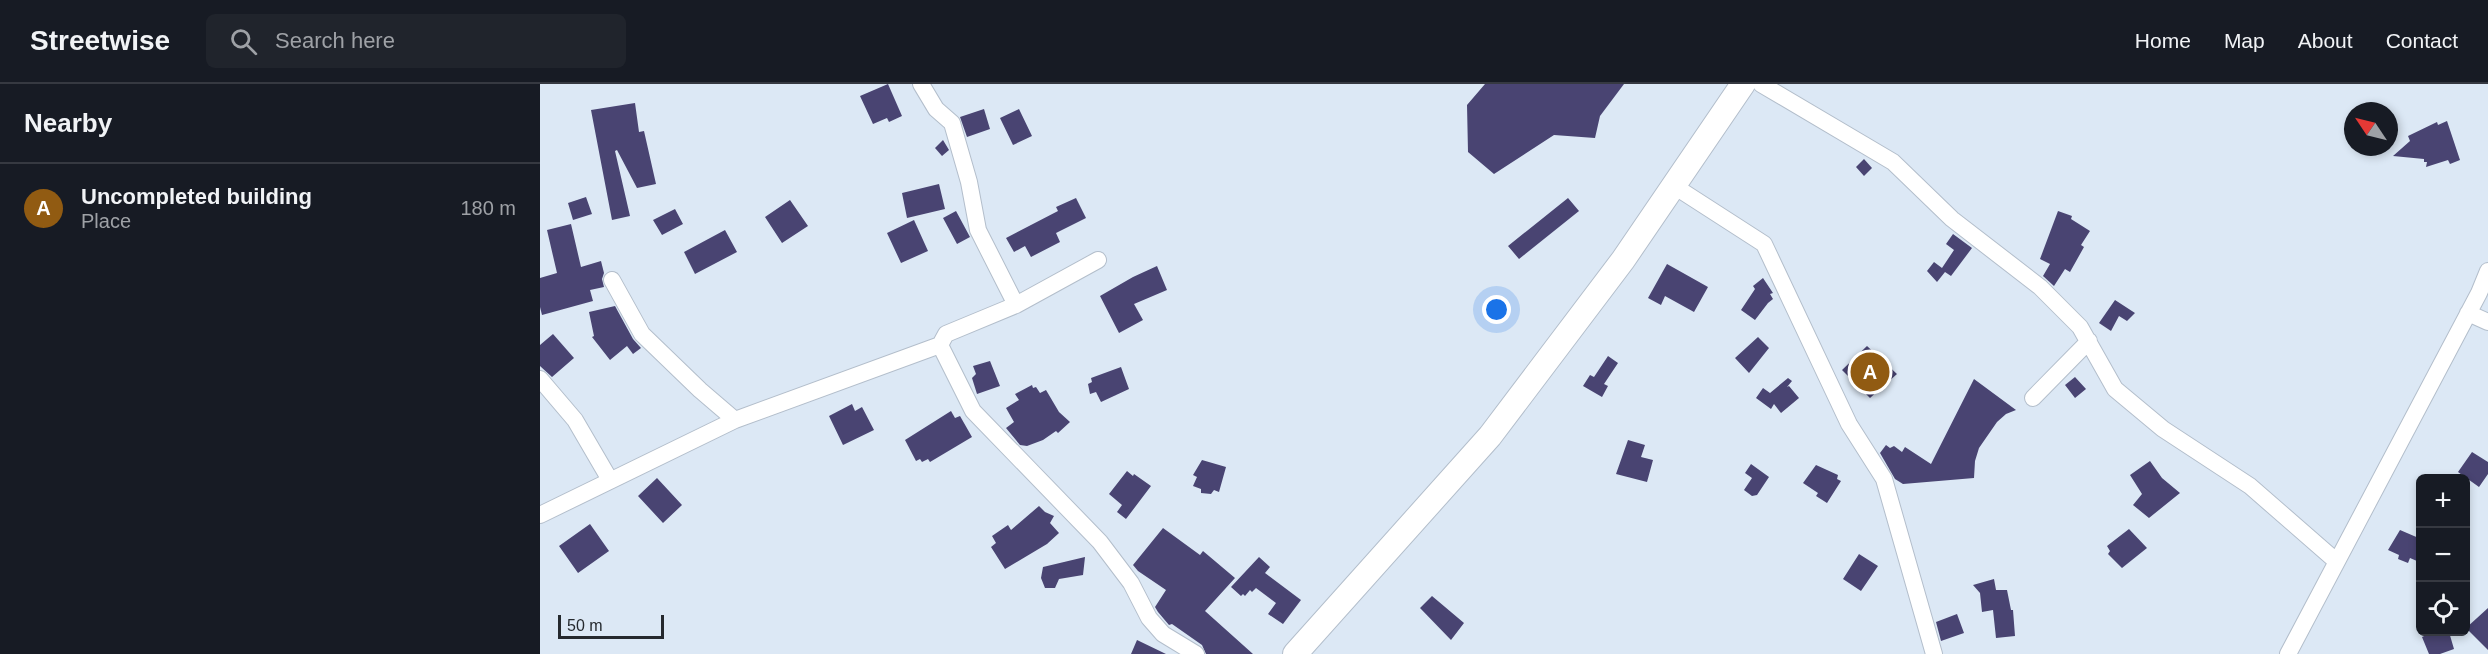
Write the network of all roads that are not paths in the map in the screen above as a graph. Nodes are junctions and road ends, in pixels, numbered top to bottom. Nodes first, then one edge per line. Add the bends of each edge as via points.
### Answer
1 (921, 84) edge
2 (1743, 84) edge
3 (1761, 84) edge
4 (1674, 186) junction
5 (1098, 260) dead end
6 (2488, 271) edge
7 (612, 280) dead end
8 (1016, 305) junction
9 (2468, 313) junction
10 (2488, 322) edge
11 (2089, 341) junction
12 (940, 345) junction
13 (540, 379) edge
14 (2033, 398) dead end
15 (735, 420) junction
16 (610, 480) junction
17 (540, 515) edge
18 (2336, 561) junction
19 (1196, 654) edge
20 (1295, 654) edge
21 (1934, 654) edge
22 (2288, 654) edge

1 - 8 street via 936,109 952,123 978,230
2 - 4 main road
3 - 11 street via 1893,162 1952,219 2040,287
4 - 20 main road via 1490,436
4 - 21 street via 1764,244 1848,424 1884,479
5 - 8 street
6 - 9 street
7 - 15 street via 642,334
8 - 12 street via 946,334
9 - 10 street
9 - 18 street
11 - 14 street
11 - 18 street via 2115,389 2163,429 2250,486
12 - 15 street
12 - 19 street via 973,411 1100,542 1163,634
13 - 16 street via 575,420
15 - 16 street
16 - 17 street
18 - 22 street

